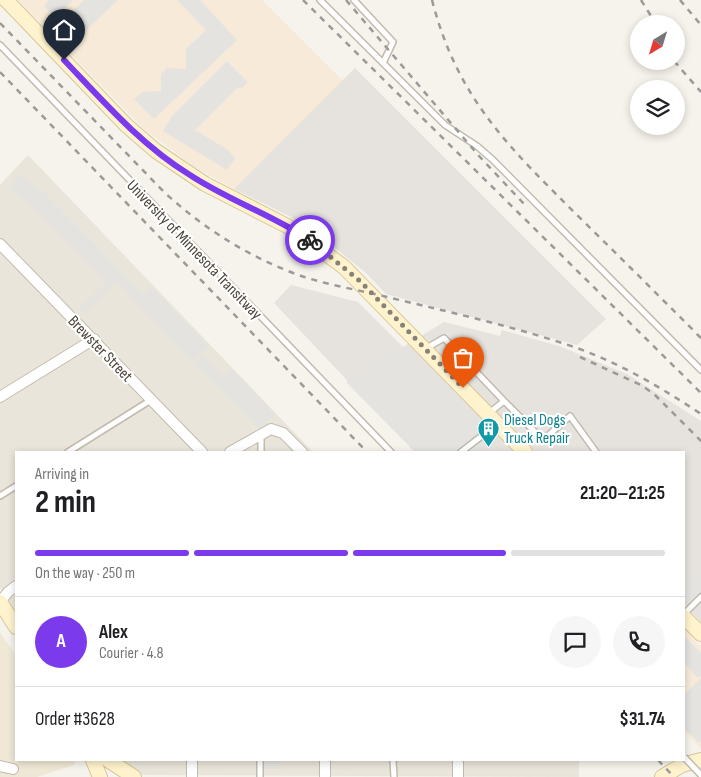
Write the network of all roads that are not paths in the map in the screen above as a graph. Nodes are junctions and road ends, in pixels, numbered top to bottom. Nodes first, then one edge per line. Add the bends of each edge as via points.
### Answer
1 (6, 0) edge
2 (320, 0) edge
3 (354, 0) edge
4 (0, 44) edge
5 (383, 63) junction
6 (0, 244) edge
7 (94, 339) junction
8 (425, 349) junction
9 (701, 370) edge
10 (0, 397) edge
11 (151, 400) junction
12 (504, 401) junction
13 (493, 419) junction
14 (262, 433) junction
15 (70, 451) edge
16 (201, 451) edge
17 (232, 451) edge
18 (261, 451) edge
19 (301, 451) edge
20 (390, 451) edge
21 (462, 451) edge
22 (524, 451) edge
23 (595, 451) edge
24 (15, 487) edge
25 (0, 496) edge
26 (15, 587) edge
27 (701, 597) edge
28 (0, 602) edge
29 (685, 615) edge
30 (685, 617) edge
31 (15, 625) edge
32 (701, 634) edge
33 (685, 757) edge
34 (701, 760) edge
35 (93, 761) edge
36 (110, 761) edge
37 (192, 761) edge
38 (260, 761) edge
39 (325, 761) edge
40 (393, 761) edge
41 (458, 761) edge
42 (0, 766) edge
43 (13, 769) dead end
44 (701, 775) edge
45 (100, 777) edge
46 (134, 777) edge
47 (192, 777) edge
48 (260, 777) edge
49 (325, 777) edge
50 (394, 777) edge
51 (458, 777) edge
52 (662, 777) edge

1 - 8 street via 126,125 156,151 205,184 319,246 361,282
2 - 5 lane
3 - 5 lane via 393,42
4 - 20 lane, University of Minnesota Transitway
5 - 9 lane via 445,125 493,160
6 - 7 street, Brewster Street
7 - 10 street
7 - 11 street, Brewster Street
8 - 12 lane via 444,338
8 - 13 street
11 - 15 lane
11 - 16 street, Brewster Street
12 - 13 lane
12 - 23 lane via 543,440 570,416
13 - 21 lane
13 - 22 street
14 - 17 street
14 - 18 lane
14 - 19 street via 271,429 283,433
24 - 25 lane
26 - 28 street
27 - 29 lane
28 - 31 street
30 - 32 street
33 - 44 lane, bridge
34 - 52 street via 682,765
35 - 45 street
36 - 46 street
37 - 47 street
38 - 48 lane
39 - 49 street
40 - 50 lane
41 - 51 street
42 - 43 street

